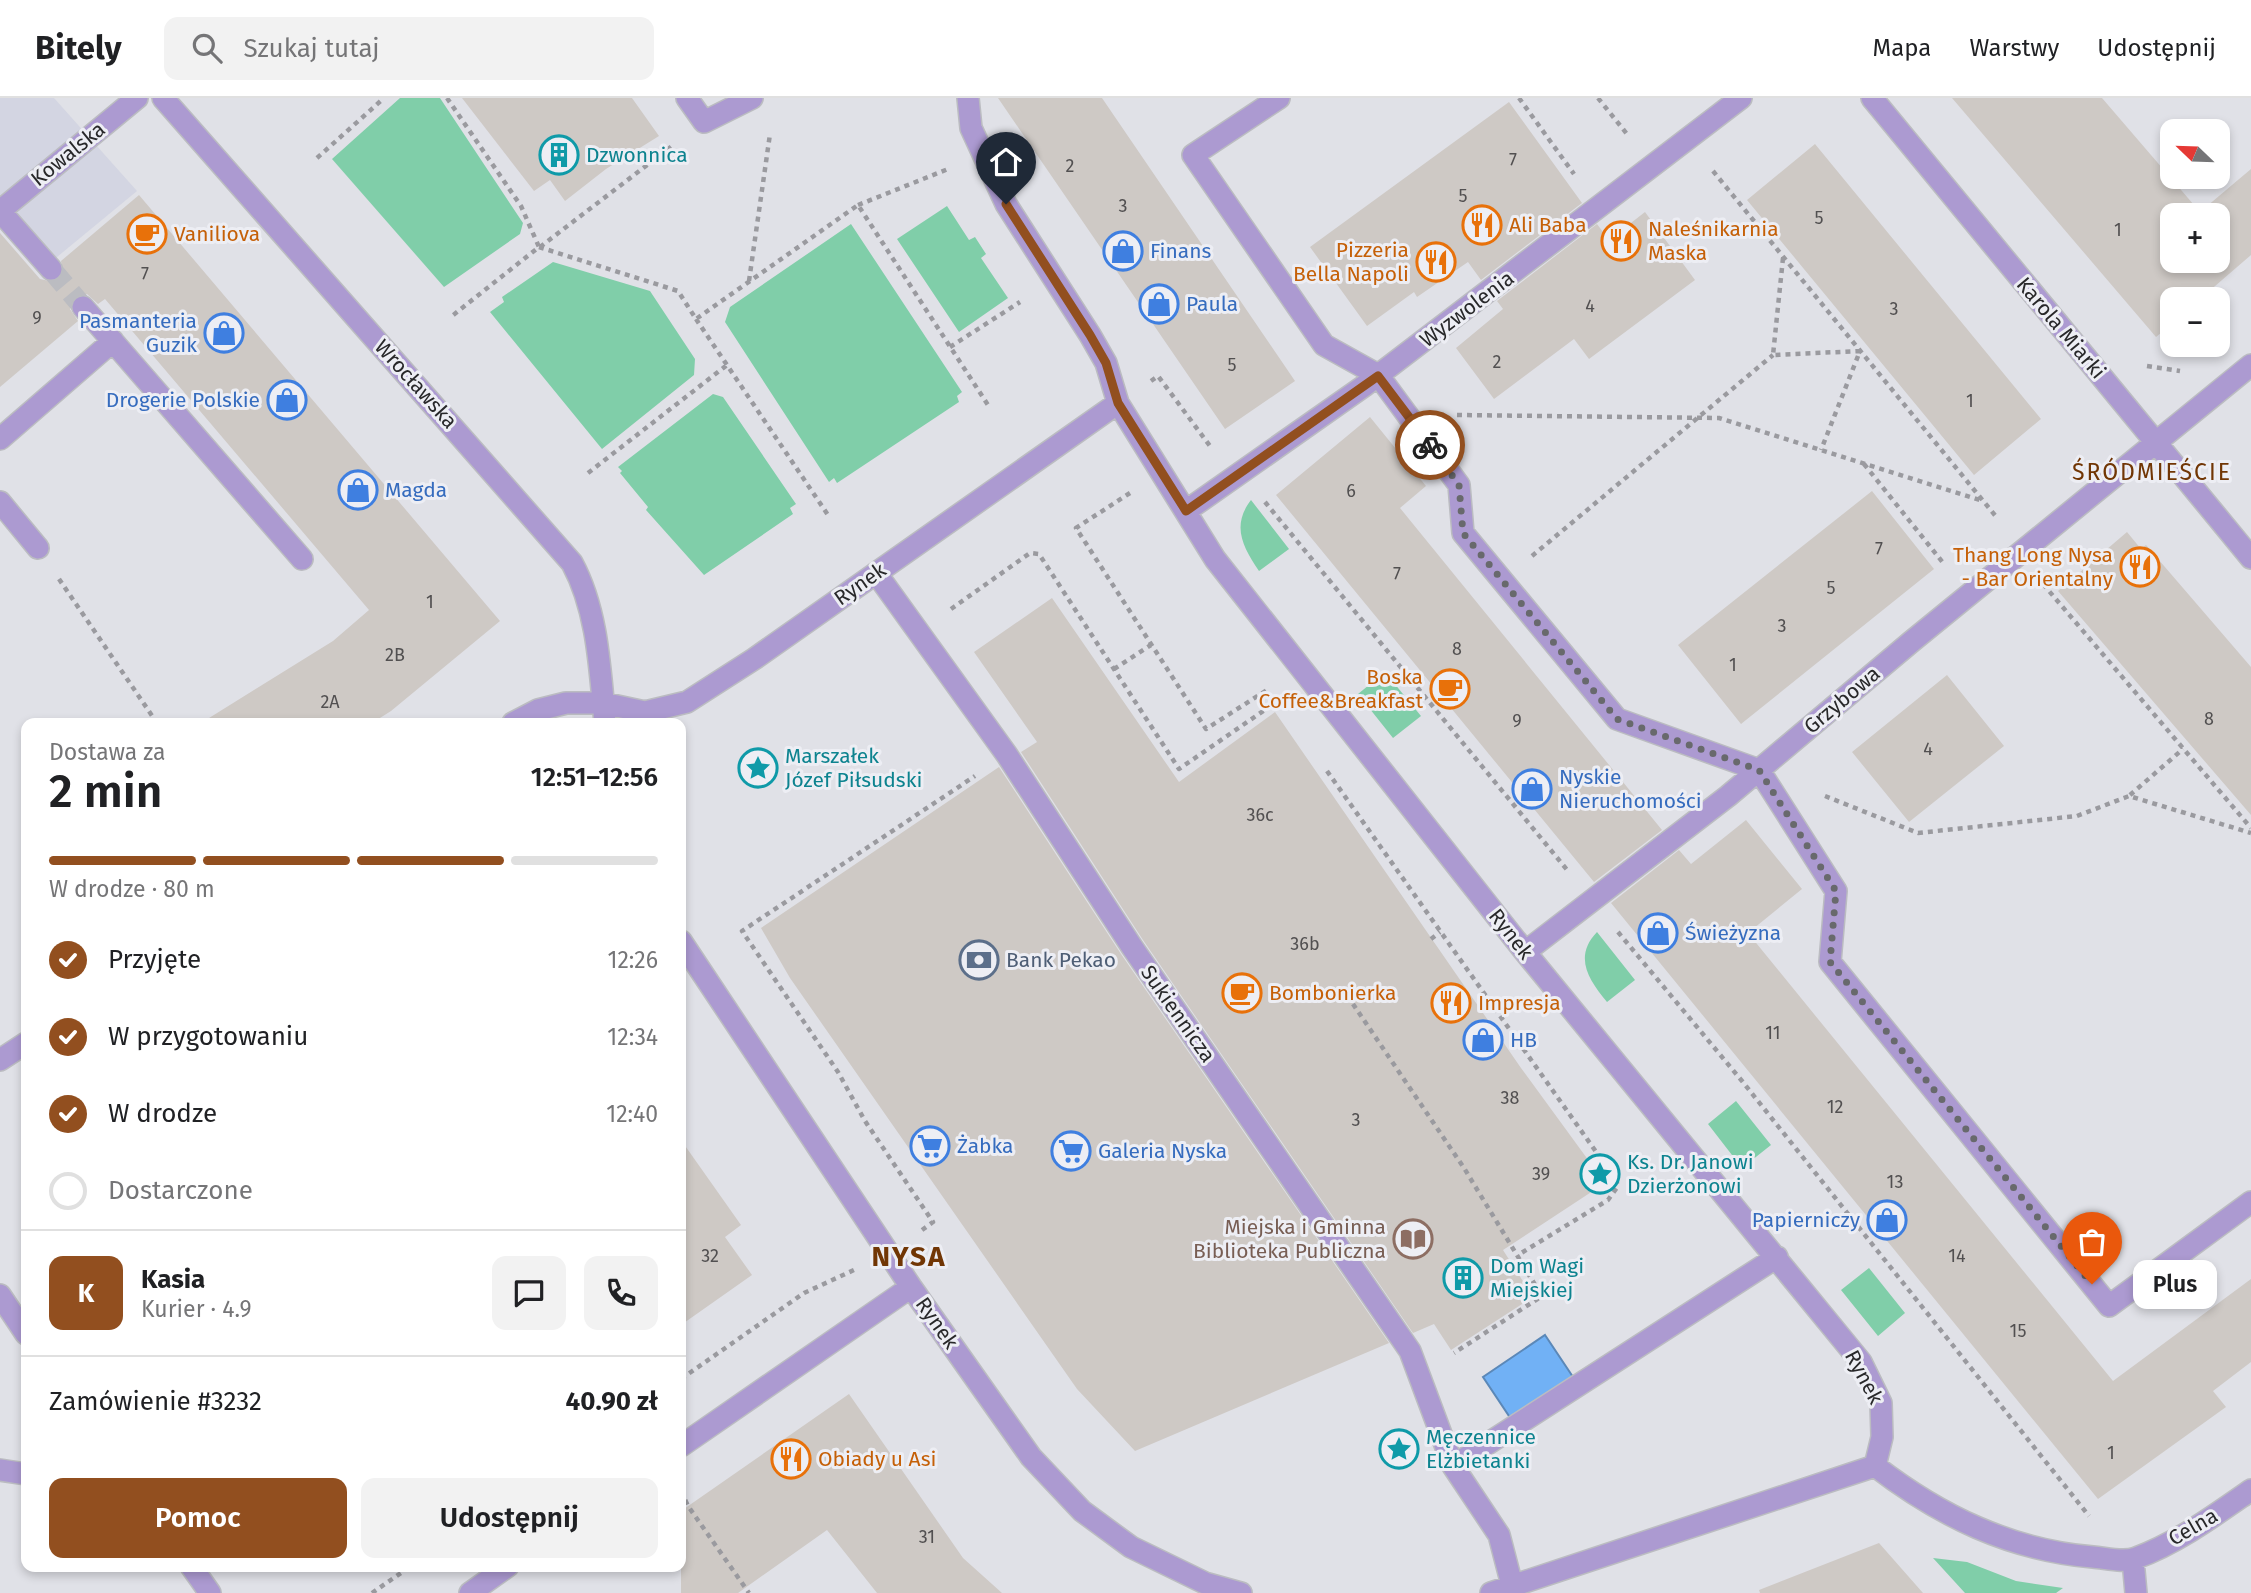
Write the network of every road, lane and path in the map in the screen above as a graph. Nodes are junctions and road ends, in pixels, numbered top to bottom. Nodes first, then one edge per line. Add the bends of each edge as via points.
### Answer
1 (137, 98) edge
2 (163, 98) edge
3 (384, 98) edge
4 (447, 98) edge
5 (687, 98) edge
6 (752, 98) edge
7 (968, 98) edge
8 (1279, 98) edge
9 (1519, 98) edge
10 (1741, 98) edge
11 (1871, 98) edge
12 (704, 122) junction
13 (771, 124) dead end
14 (1688, 141) junction
15 (982, 150) junction
16 (317, 158) dead end
17 (858, 205) junction
18 (1600, 208) junction
19 (0, 211) edge
20 (539, 247) junction
21 (1783, 257) junction
22 (51, 269) tunnel mouth
23 (1055, 279) junction
24 (749, 282) junction
25 (83, 307) tunnel mouth
26 (452, 316) dead end
27 (696, 319) junction
28 (113, 341) junction
29 (950, 347) junction
30 (1860, 351) junction
31 (1773, 355) junction
32 (2141, 363) dead end
33 (727, 365) junction
34 (2251, 365) edge
35 (2184, 371) dead end
36 (1378, 376) junction
37 (1118, 403) junction
38 (988, 405) dead end
39 (1455, 415) dead end
40 (1697, 419) junction
41 (0, 439) edge
42 (2157, 443) junction
43 (1821, 450) junction
44 (1864, 464) junction
45 (1163, 472) junction
46 (1240, 472) junction
47 (588, 473) dead end
48 (1983, 501) junction
49 (0, 502) edge
50 (1186, 511) junction
51 (828, 515) dead end
52 (38, 548) joint
53 (2020, 552) junction
54 (2251, 558) edge
55 (302, 559) dead end
56 (876, 573) junction
57 (1502, 581) junction
58 (1969, 595) junction
59 (945, 613) dead end
60 (1151, 645) junction
61 (1114, 668) junction
62 (1301, 668) junction
63 (1281, 706) dead end
64 (604, 713) edge
65 (154, 718) edge
66 (523, 718) edge
67 (2183, 749) junction
68 (1007, 755) junction
69 (1321, 762) dead end
70 (1759, 770) junction
71 (1820, 794) dead end
72 (2129, 796) junction
73 (2251, 830) edge
74 (1592, 901) junction
75 (1440, 932) junction
76 (1431, 939) dead end
77 (686, 948) edge
78 (1525, 952) junction
79 (1353, 1004) dead end
80 (21, 1046) edge
81 (0, 1060) edge
82 (2251, 1202) edge
83 (891, 1253) junction
84 (1518, 1255) junction
85 (1777, 1257) junction
86 (911, 1287) junction
87 (0, 1295) edge
88 (21, 1326) edge
89 (1446, 1353) dead end
90 (686, 1376) edge
91 (686, 1443) edge
92 (1453, 1466) junction
93 (1875, 1466) junction
94 (0, 1470) edge
95 (21, 1475) edge
96 (2251, 1490) edge
97 (686, 1498) edge
98 (2123, 1559) junction
99 (195, 1572) edge
100 (402, 1572) edge
101 (500, 1572) edge
102 (1512, 1585) junction
103 (210, 1593) edge
104 (372, 1593) edge
105 (470, 1593) edge
106 (749, 1593) edge
107 (1241, 1593) edge
108 (1491, 1593) edge
109 (2136, 1593) edge

1 - 19 street, Kowalska
2 - 64 street, Wrocławska via 572,563 582,582 601,663
3 - 16 path
4 - 20 path via 521,206
5 - 12 street
6 - 12 street
7 - 15 street, Rynek via 971,128
8 - 36 street via 1193,156 1324,345
9 - 18 path
10 - 14 street, Wyzwolenia
11 - 42 street, Karola Miarki
12 - 20 path
13 - 24 path
14 - 18 street, Wyzwolenia
14 - 21 path
15 - 17 path via 940,173
15 - 23 street, Rynek via 1006,204
17 - 24 path
17 - 29 path
18 - 36 street, Wyzwolenia
19 - 22 street
20 - 26 path
20 - 27 path via 677,291
21 - 30 path
21 - 31 path
23 - 29 path
23 - 37 street, Rynek via 1106,363
24 - 27 path
25 - 28 street
27 - 33 path
28 - 41 street
28 - 55 street
29 - 38 path
30 - 31 path
30 - 43 path
30 - 48 path
31 - 40 path
32 - 35 path
33 - 47 path
33 - 51 path
34 - 42 street, Grzybowa
36 - 46 street, Wyzwolenia
36 - 57 street via 1459,485 1463,533
37 - 45 street, Rynek
37 - 46 path via 1158,376 1206,443
37 - 56 street, Rynek
39 - 40 path
40 - 43 path via 1719,418
40 - 57 path
42 - 53 street, Grzybowa
42 - 54 street, Karola Miarki
43 - 44 path
44 - 48 path
44 - 58 path
45 - 50 street, Rynek
45 - 60 path via 1076,528
46 - 50 street, Wyzwolenia
46 - 74 path
48 - 53 path
49 - 52 street
50 - 62 street, Rynek via 1215,559
52 - 65 path
53 - 58 street, Grzybowa
53 - 67 path
56 - 64 street, Rynek via 687,702 645,712
56 - 68 street, Sukiennicza
57 - 70 street via 1617,719
58 - 70 street, Grzybowa
59 - 61 path via 1030,553 1039,554
60 - 61 path
60 - 62 path via 1206,729
61 - 63 path via 1179,769 1269,707
62 - 78 street, Rynek
64 - 66 street, Rynek via 566,703
67 - 72 path
67 - 73 path
68 - 83 path via 742,931 933,1222
68 - 92 street, Sukiennicza via 1132,947 1410,1351
69 - 75 path
70 - 74 street, Grzybowa
70 - 82 street via 1836,891 1830,962 2109,1306
71 - 72 path via 1918,833 2077,816
72 - 73 path
74 - 78 street, Grzybowa
74 - 98 path via 1742,1081
75 - 76 path
75 - 84 path via 1618,1186 1608,1200
77 - 83 street, Rynek
78 - 85 street, Rynek
79 - 84 path
80 - 81 street
83 - 86 street, Rynek
83 - 90 path via 804,1293
84 - 89 path via 1539,1298 1456,1352
85 - 92 street
85 - 93 street, Rynek via 1861,1362 1881,1403 1882,1437
86 - 91 street
86 - 107 street, Rynek via 1031,1457 1082,1511 1130,1547 1205,1583
87 - 88 street
92 - 102 street, Sukiennicza via 1499,1535
93 - 98 street via 1909,1493 1986,1533 2049,1551
93 - 102 street
94 - 95 street
96 - 98 street, Celna via 2202,1524
97 - 106 path
98 - 109 street
99 - 103 street
100 - 104 path
101 - 105 street
102 - 108 street

